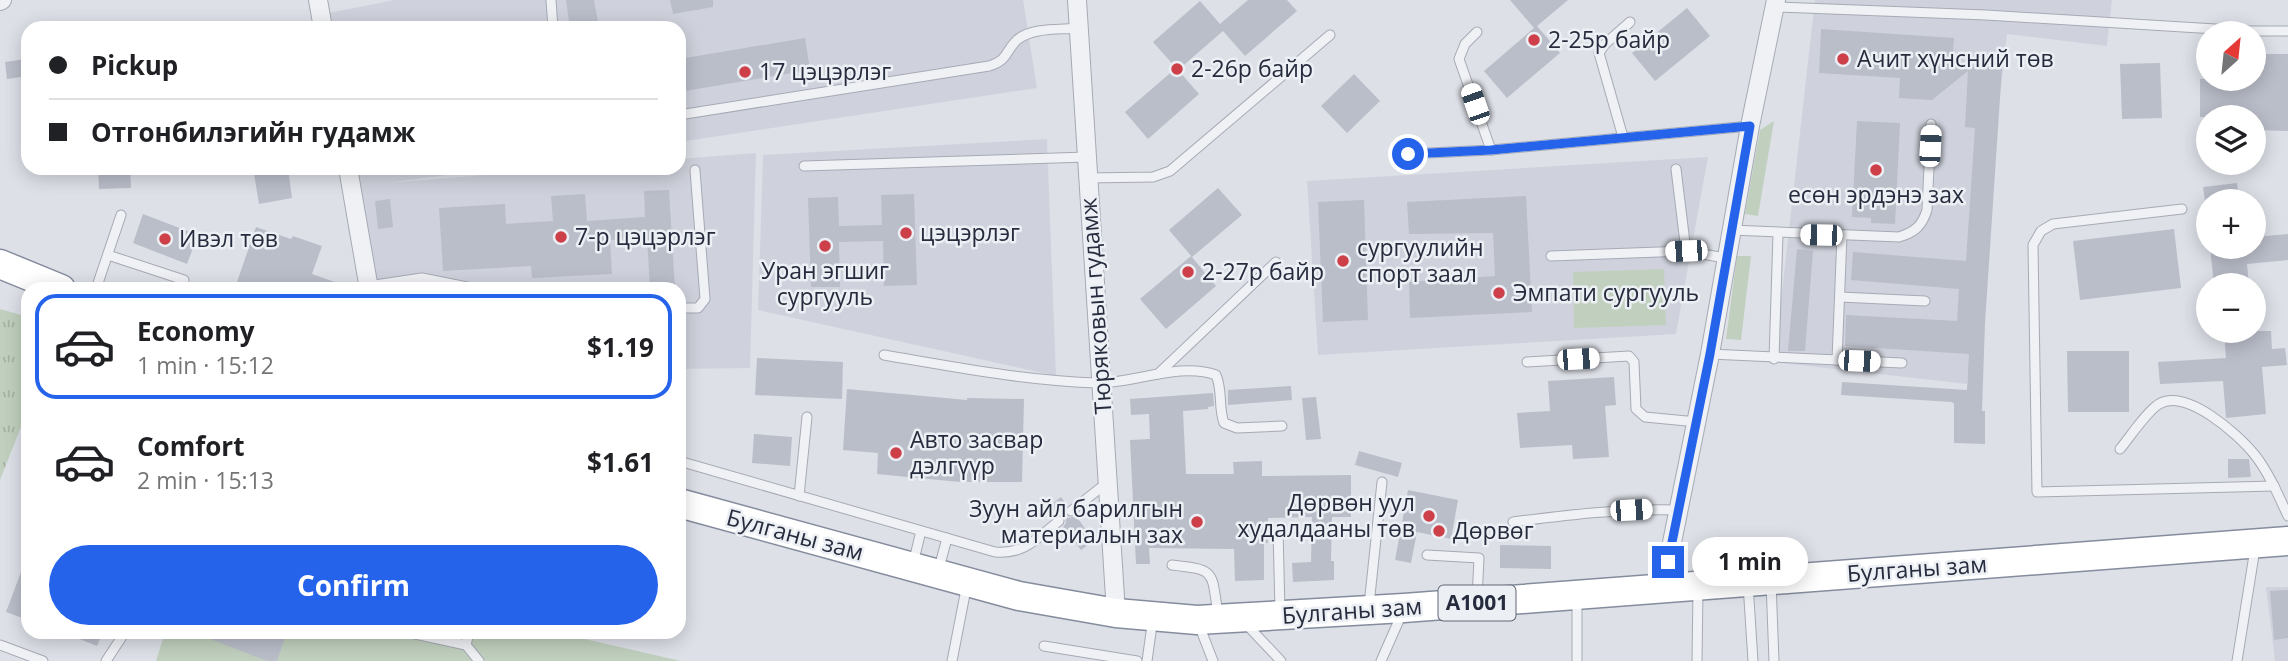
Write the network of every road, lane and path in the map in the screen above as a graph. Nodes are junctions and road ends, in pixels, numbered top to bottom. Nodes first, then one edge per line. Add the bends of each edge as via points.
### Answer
1 (318, 0) edge
2 (551, 0) edge
3 (1077, 0) edge
4 (1775, 4) edge
5 (322, 21) edge
6 (552, 21) edge
7 (1630, 22) dead end
8 (1079, 28) junction
9 (2288, 31) edge
10 (1477, 32) dead end
11 (1331, 35) dead end
12 (686, 114) edge
13 (1931, 124) dead end
14 (1750, 126) junction
15 (1623, 136) junction
16 (1491, 150) junction
17 (1408, 154) dead end
18 (1087, 158) junction
19 (804, 166) dead end
20 (1676, 169) dead end
21 (695, 170) dead end
22 (349, 175) edge
23 (1088, 178) junction
24 (2182, 209) dead end
25 (121, 215) dead end
26 (1730, 230) junction
27 (1778, 234) junction
28 (1842, 235) junction
29 (1686, 251) junction
30 (107, 255) junction
31 (1551, 256) dead end
32 (1726, 258) junction
33 (1276, 262) dead end
34 (0, 264) edge
35 (184, 280) dead end
36 (44, 282) edge
37 (98, 282) edge
38 (368, 282) edge
39 (398, 282) edge
40 (442, 282) edge
41 (1840, 298) junction
42 (1926, 301) dead end
43 (686, 308) edge
44 (1710, 354) junction
45 (884, 355) dead end
46 (1774, 359) junction
47 (1837, 360) junction
48 (1527, 362) dead end
49 (1902, 363) dead end
50 (1158, 374) junction
51 (1101, 383) junction
52 (807, 417) dead end
53 (1697, 422) junction
54 (1282, 426) dead end
55 (2120, 449) dead end
56 (686, 463) edge
57 (1108, 482) junction
58 (1382, 482) dead end
59 (2274, 486) junction
60 (799, 496) junction
61 (686, 505) edge
62 (1679, 510) junction
63 (1071, 511) dead end
64 (2287, 512) edge
65 (1059, 521) dead end
66 (1513, 522) dead end
67 (1278, 529) dead end
68 (921, 531) junction
69 (947, 538) junction
70 (2288, 541) edge
71 (2256, 543) junction
72 (1427, 555) dead end
73 (1172, 565) dead end
74 (925, 570) junction
75 (1759, 581) junction
76 (967, 582) junction
77 (1698, 585) junction
78 (1663, 587) junction
79 (1577, 595) junction
80 (1477, 603) junction
81 (1404, 608) junction
82 (1369, 610) junction
83 (1116, 613) junction
84 (1280, 616) junction
85 (1153, 617) junction
86 (1219, 619) junction
87 (120, 639) edge
88 (438, 639) edge
89 (467, 639) edge
90 (0, 645) edge
91 (466, 645) junction
92 (1044, 646) dead end
93 (43, 661) edge
94 (106, 661) edge
95 (480, 661) edge
96 (952, 661) edge
97 (1137, 661) edge
98 (1147, 661) edge
99 (1213, 661) edge
100 (1281, 661) edge
101 (1381, 661) edge
102 (1577, 661) edge
103 (1697, 661) edge
104 (1753, 661) edge
105 (1774, 661) edge
106 (2237, 661) edge

1 - 5 street
2 - 6 lane
3 - 8 street, Тюряковын гудамж
4 - 9 lane
4 - 14 street
7 - 15 lane via 1599,53
8 - 12 lane via 1031,33 1014,43 1004,59 989,66
8 - 18 street, Тюряковын гудамж
10 - 16 lane via 1459,59
11 - 23 lane via 1170,171 1153,177
13 - 28 lane via 1923,223 1899,237
14 - 15 lane
14 - 26 street
15 - 16 lane
16 - 17 lane
18 - 19 lane
18 - 23 street, Тюряковын гудамж
20 - 29 lane
21 - 43 lane via 705,299 698,308
22 - 38 street
23 - 51 street, Тюряковын гудамж
24 - 59 lane via 2053,224 2033,245 2037,492
25 - 30 lane
26 - 27 lane
26 - 32 street
27 - 28 lane
27 - 46 lane
28 - 41 lane
29 - 31 lane
29 - 32 lane
30 - 35 lane
30 - 37 lane
32 - 44 street
33 - 50 lane
34 - 36 highway
39 - 40 lane via 422,278
41 - 42 lane
41 - 47 lane
44 - 46 lane
44 - 53 street
45 - 51 lane via 1004,376
46 - 47 lane
47 - 49 lane
48 - 53 lane via 1629,356 1634,362 1636,408 1645,417
50 - 51 lane
50 - 54 lane via 1216,375 1224,424 1237,428
51 - 57 street, Тюряковын гудамж
52 - 60 lane
53 - 62 street
55 - 59 lane via 2157,405 2184,401 2236,435 2256,455
56 - 60 lane
57 - 63 lane
57 - 83 street, Тюряковын гудамж
58 - 82 lane
59 - 64 lane
60 - 68 lane
61 - 74 highway, Булганы зам / A1001
62 - 66 lane
62 - 78 street
65 - 69 lane via 1023,549 1010,553
67 - 84 lane
68 - 69 lane
68 - 74 lane
69 - 74 lane
70 - 71 highway, Булганы зам / A1001
71 - 75 highway, Булганы зам / A1001
71 - 106 lane
72 - 80 lane via 1479,558
73 - 86 lane via 1204,569 1212,576
74 - 76 highway, Булганы зам / A1001
75 - 77 highway, Булганы зам / A1001
75 - 104 lane
75 - 105 lane
76 - 83 highway, Булганы зам / A1001
76 - 96 lane
77 - 78 highway, Булганы зам / A1001
77 - 103 lane
78 - 79 highway, Булганы зам / A1001
79 - 80 highway, Булганы зам / A1001
79 - 102 lane
80 - 81 highway, Булганы зам / A1001
81 - 82 highway, Булганы зам / A1001
81 - 101 lane
82 - 84 highway, Булганы зам / A1001
83 - 85 highway, Булганы зам / A1001
84 - 86 highway, Булганы зам / A1001
85 - 86 highway, Булганы зам / A1001
85 - 98 lane
86 - 99 lane
86 - 100 lane
87 - 94 lane
88 - 91 lane
89 - 91 lane
90 - 93 lane
91 - 95 lane
92 - 97 lane

